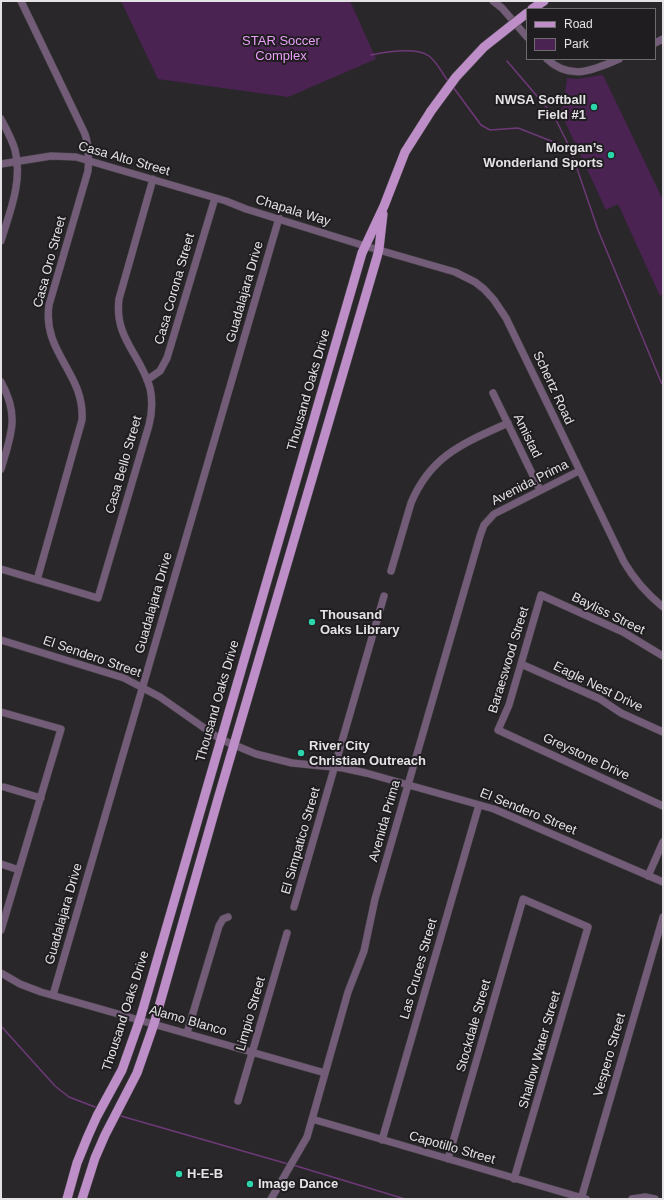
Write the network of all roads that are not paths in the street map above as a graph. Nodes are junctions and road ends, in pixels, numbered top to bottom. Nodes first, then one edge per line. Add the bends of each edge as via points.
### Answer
1 (21, 1) edge
2 (493, 1) edge
3 (544, 1) edge
4 (534, 8) edge
5 (526, 14) edge
6 (526, 36) edge
7 (548, 60) edge
8 (617, 60) edge
9 (1, 119) edge
10 (89, 161) junction
11 (17, 162) junction
12 (1, 164) edge
13 (153, 179) junction
14 (215, 198) junction
15 (384, 206) junction
16 (279, 218) junction
17 (1, 241) edge
18 (365, 246) junction
19 (379, 249) junction
20 (147, 380) junction
21 (1, 382) edge
22 (493, 393) dead end
23 (508, 422) junction
24 (1, 469) edge
25 (579, 472) junction
26 (540, 490) junction
27 (1, 569) edge
28 (391, 571) dead end
29 (37, 580) junction
30 (384, 596) dead end
31 (541, 596) joint
32 (663, 607) edge
33 (1, 640) edge
34 (663, 656) edge
35 (521, 664) junction
36 (142, 687) junction
37 (1, 712) edge
38 (498, 730) joint
39 (663, 732) edge
40 (220, 739) junction
41 (234, 745) junction
42 (335, 767) junction
43 (408, 784) junction
44 (4, 787) dead end
45 (40, 798) junction
46 (479, 805) junction
47 (663, 806) edge
48 (663, 842) edge
49 (1, 864) edge
50 (19, 870) junction
51 (648, 876) junction
52 (663, 882) edge
53 (523, 899) joint
54 (294, 907) dead end
55 (228, 917) dead end
56 (663, 918) edge
57 (1, 930) edge
58 (287, 933) dead end
59 (1, 973) edge
60 (53, 995) junction
61 (140, 1019) junction
62 (154, 1024) junction
63 (187, 1033) junction
64 (252, 1052) junction
65 (325, 1073) junction
66 (238, 1101) dead end
67 (312, 1119) junction
68 (382, 1140) junction
69 (448, 1159) junction
70 (514, 1179) junction
71 (68, 1199) edge
72 (82, 1199) edge
73 (271, 1199) edge
74 (583, 1199) edge
75 (632, 1199) edge
76 (655, 1199) edge

1 - 10 street, Casa Oro Street via 85,134
2 - 6 street
3 - 4 main road
5 - 15 main road, Thousand Oaks Drive, bridge via 484,48 456,77 405,152
7 - 8 street via 566,70 583,72
9 - 11 street via 13,145
10 - 11 street, Casa Alto Street via 59,156
10 - 13 street, Casa Alto Street
10 - 29 street, Casa Oro Street via 49,305 48,318 51,337 79,393 82,420
11 - 12 street, Casa Alto Street
11 - 17 street via 18,180
13 - 14 street, Casa Alto Street
13 - 20 street, Casa Bello Street via 119,299 118,312 122,331
14 - 16 street, Chapala Way
14 - 20 street, Casa Corona Street via 167,358 160,371
15 - 18 main road, Thousand Oaks Drive
15 - 19 main road, Thousand Oaks Drive
16 - 18 street, Chapala Way
16 - 36 street, Guadalajara Drive
18 - 19 street, Schertz Road
18 - 40 main road, Thousand Oaks Drive
19 - 25 street, Schertz Road via 455,272 475,282 494,300 506,318
19 - 41 main road, Thousand Oaks Drive
20 - 29 street, Casa Bello Street via 152,403 150,418 98,598
21 - 24 street via 10,400 13,420
22 - 23 street, Amistad
23 - 26 street, Amistad
23 - 28 street via 457,447 429,472 415,492
25 - 26 street, Avenida Prima
25 - 32 street, Schertz Road via 627,568 645,591
26 - 43 street, Avenida Prima via 494,514 482,530
27 - 29 street
30 - 42 street, El Simpatico Street
31 - 34 street, Bayliss Street via 623,632
31 - 35 street, Baraeswood Street
33 - 36 street, El Sendero Street via 124,678
35 - 38 street, Baraeswood Street via 509,705
35 - 39 street, Eagle Nest Drive via 600,699 626,715
36 - 40 street, El Sendero Street
36 - 60 street, Guadalajara Drive
37 - 45 street via 61,729
38 - 47 street, Greystone Drive
40 - 41 street, El Sendero Street
40 - 61 main road, Thousand Oaks Drive
41 - 42 street, El Sendero Street via 275,760
41 - 62 main road, Thousand Oaks Drive
42 - 43 street, El Sendero Street
42 - 54 street, El Simpatico Street
43 - 46 street, El Sendero Street
43 - 65 street, Avenida Prima via 364,951 348,992
44 - 45 street
45 - 50 street
46 - 51 street, El Sendero Street via 505,813
46 - 68 street, Las Cruces Street
48 - 51 street
49 - 50 street
50 - 57 street
51 - 52 street, El Sendero Street
53 - 69 street, Stockdale Street
53 - 70 street, Shallow Water Street via 588,927
55 - 63 street via 223,919 219,926
56 - 74 street, Vespero Street
58 - 64 street, Limpio Street
59 - 60 street, Alamo Blanco via 30,988
60 - 61 street, Alamo Blanco
61 - 62 street, Alamo Blanco
61 - 71 main road, Thousand Oaks Drive via 122,1070 86,1140
62 - 63 street, Alamo Blanco
62 - 72 main road, Thousand Oaks Drive via 137,1073 95,1158
63 - 64 street, Alamo Blanco
64 - 65 street, Alamo Blanco
64 - 66 street, Limpio Street
65 - 67 street, Avenida Prima
67 - 68 street, Capotillo Street
67 - 73 street, Avenida Prima via 307,1137
68 - 69 street, Capotillo Street
69 - 70 street, Capotillo Street
70 - 74 street, Capotillo Street
75 - 76 street

